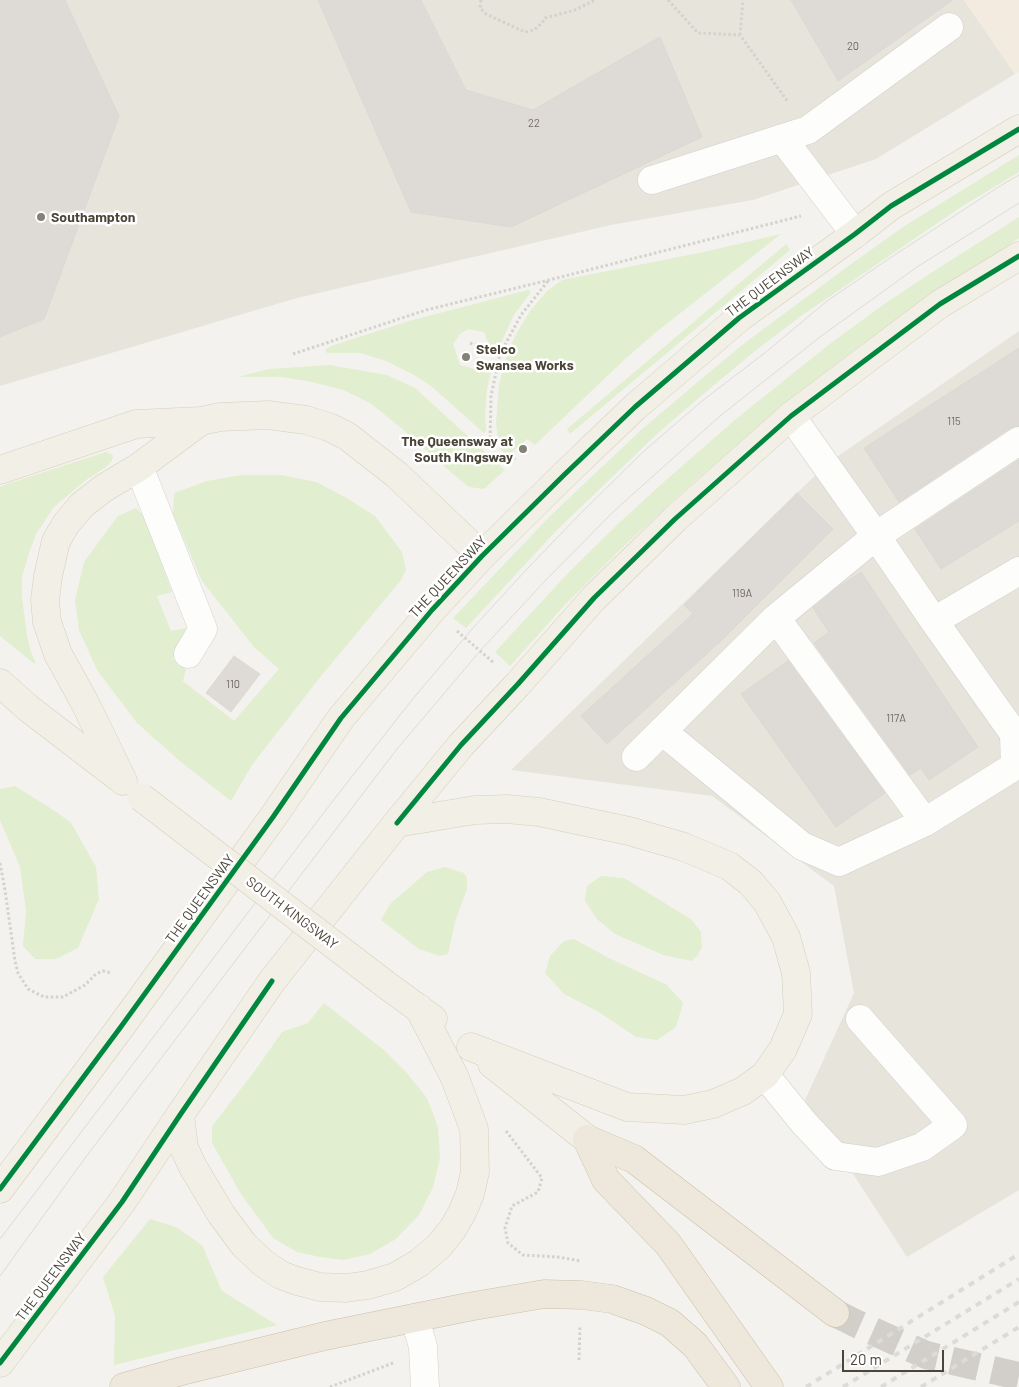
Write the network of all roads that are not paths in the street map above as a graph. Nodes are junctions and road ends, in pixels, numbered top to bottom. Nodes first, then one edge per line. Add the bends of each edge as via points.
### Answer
1 (949, 27) dead end
2 (1019, 129) edge
3 (782, 138) junction
4 (652, 180) dead end
5 (855, 234) junction
6 (1019, 256) edge
7 (791, 416) junction
8 (201, 421) junction
9 (1019, 441) edge
10 (139, 466) junction
11 (0, 470) edge
12 (876, 536) junction
13 (482, 556) junction
14 (1019, 571) edge
15 (776, 618) junction
16 (934, 621) junction
17 (188, 654) dead end
18 (0, 683) edge
19 (662, 731) junction
20 (636, 757) dead end
21 (1017, 768) edge
22 (132, 789) junction
23 (925, 822) junction
24 (397, 823) junction
25 (418, 1008) junction
26 (860, 1019) dead end
27 (471, 1047) junction
28 (765, 1075) junction
29 (180, 1115) junction
30 (587, 1139) junction
31 (0, 1189) edge
32 (835, 1313) tunnel mouth
33 (415, 1318) junction
34 (0, 1363) edge
35 (124, 1387) edge
36 (425, 1387) edge
37 (726, 1387) edge
38 (769, 1387) edge

1 - 3 lane via 808,130
2 - 5 main road, THE QUEENSWAY via 890,206
3 - 4 lane
3 - 5 lane
5 - 13 main road, THE QUEENSWAY via 739,318 635,407
6 - 7 main road, THE QUEENSWAY via 940,304
7 - 12 lane
7 - 24 main road, THE QUEENSWAY via 675,519 594,598 461,745
8 - 10 main road
8 - 11 main road via 136,424
8 - 13 main road via 236,416 287,416 314,422 347,436 396,475
9 - 12 lane
10 - 17 lane via 203,629
10 - 22 main road via 82,505 66,524 56,541 45,600 47,622 58,654
12 - 15 lane
12 - 16 lane
13 - 31 main road, THE QUEENSWAY via 341,718 273,817
14 - 16 lane
15 - 19 lane
15 - 23 lane
16 - 21 lane via 1014,734
18 - 22 main road, SOUTH KINGSWAY
19 - 20 lane
19 - 23 lane via 802,846 839,862
21 - 23 lane
22 - 25 main road, SOUTH KINGSWAY, bridge
24 - 28 main road via 475,810 539,812 629,831 729,866 751,883 767,902 786,936 796,973 798,1014 783,1049
24 - 29 main road, THE QUEENSWAY via 272,981
25 - 27 main road, SOUTH KINGSWAY
25 - 29 main road via 455,1078 474,1129 474,1172 470,1194 452,1230 419,1263 395,1277 368,1286 320,1287 297,1282 263,1263 244,1245 221,1214 193,1167 184,1148
26 - 28 lane via 953,1125 922,1147 878,1162 834,1156
27 - 28 main road via 627,1107 684,1110 713,1104 743,1091
27 - 30 main road, SOUTH KINGSWAY
29 - 34 main road, THE QUEENSWAY via 122,1202
30 - 32 highway via 634,1159
30 - 38 highway via 606,1180 668,1244
33 - 35 highway via 325,1336
33 - 36 lane via 424,1347
33 - 37 highway via 544,1294 612,1299 670,1323 695,1346

